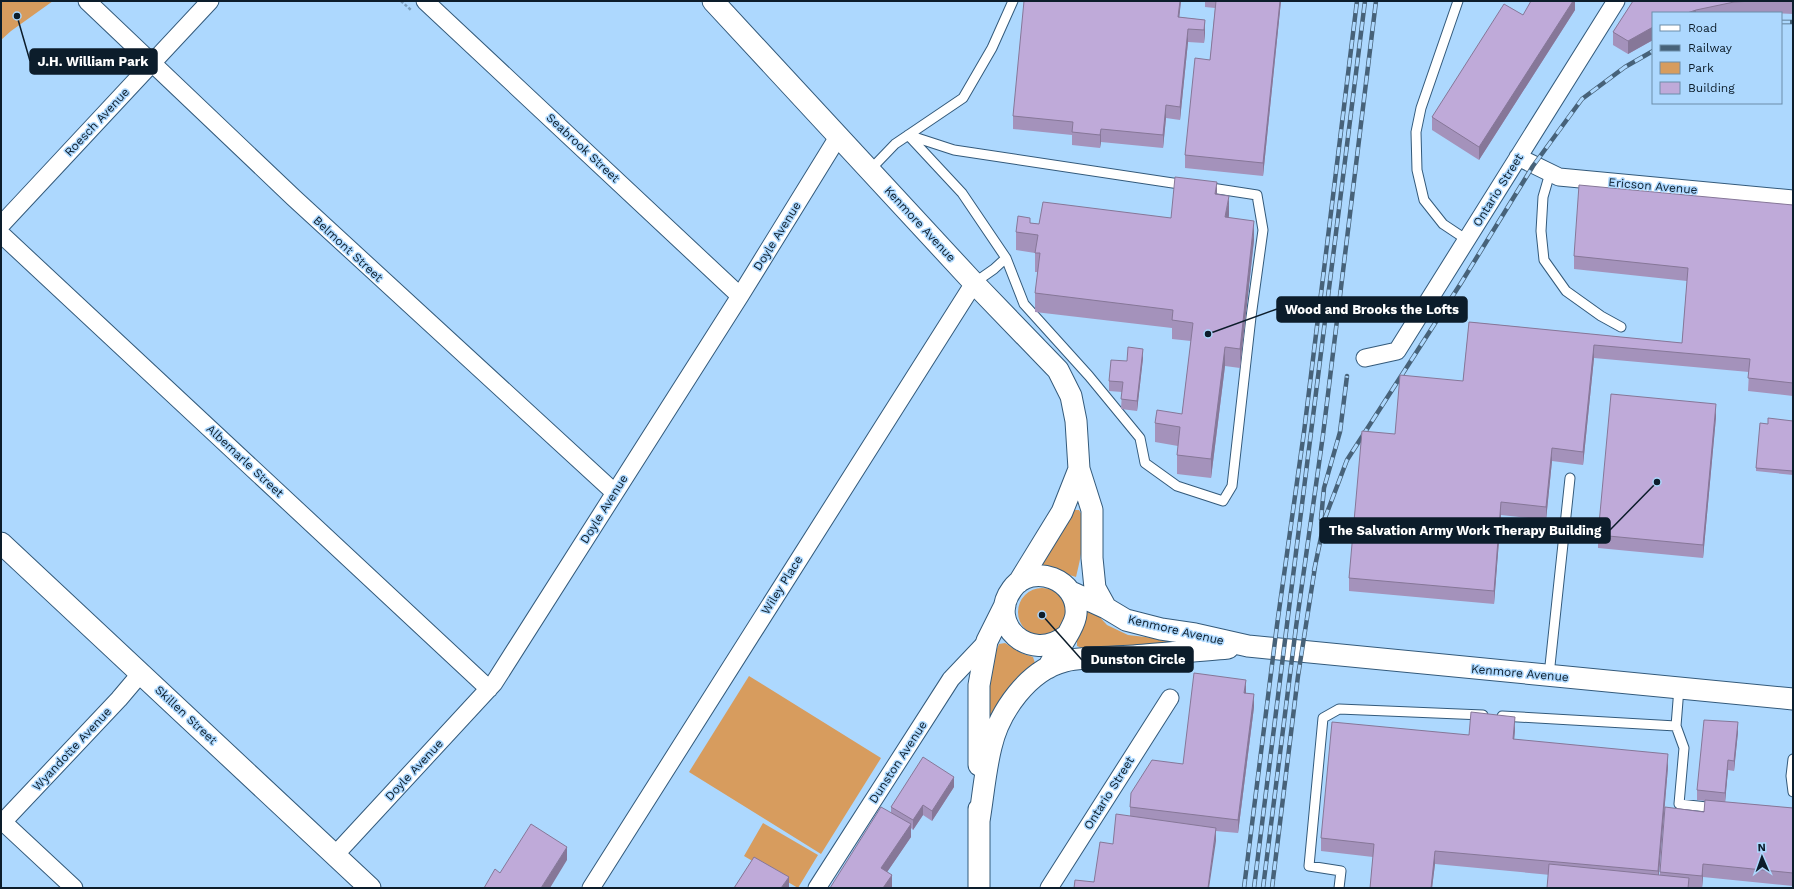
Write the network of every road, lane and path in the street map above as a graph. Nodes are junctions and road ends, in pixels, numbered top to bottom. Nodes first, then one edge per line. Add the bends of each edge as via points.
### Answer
1 (87, 1) edge
2 (210, 1) edge
3 (425, 1) edge
4 (713, 1) edge
5 (1013, 1) edge
6 (1458, 1) edge
7 (1611, 2) edge
8 (152, 62) junction
9 (908, 135) junction
10 (838, 137) junction
11 (1518, 157) junction
12 (870, 170) junction
13 (1550, 173) junction
14 (1793, 199) edge
15 (1, 225) edge
16 (1, 234) edge
17 (1467, 240) junction
18 (1006, 258) junction
19 (974, 283) junction
20 (740, 296) junction
21 (1621, 327) dead end
22 (1365, 358) dead end
23 (1079, 469) junction
24 (1570, 478) dead end
25 (614, 492) junction
26 (1, 543) edge
27 (1019, 582) junction
28 (1084, 593) junction
29 (1005, 605) junction
30 (987, 641) junction
31 (1248, 646) junction
32 (1057, 651) junction
33 (141, 673) junction
34 (1549, 675) junction
35 (1680, 688) junction
36 (489, 689) junction
37 (1170, 698) dead end
38 (1793, 699) edge
39 (1676, 726) junction
40 (1793, 759) edge
41 (1793, 792) edge
42 (1725, 809) edge
43 (2, 822) edge
44 (979, 822) junction
45 (335, 855) junction
46 (74, 888) edge
47 (370, 888) edge
48 (591, 888) edge
49 (817, 888) edge
50 (978, 888) edge
51 (1049, 888) edge
52 (1339, 888) edge

1 - 8 street, Belmont Street
2 - 8 street, Roesch Avenue
3 - 20 street, Seabrook Street
4 - 10 street, Kenmore Avenue
5 - 9 lane via 992,48 963,98
6 - 17 lane via 1421,108 1416,132 1417,170 1424,200 1444,224
7 - 11 street, Ontario Street
8 - 15 street, Roesch Avenue
8 - 25 street, Belmont Street via 294,198
9 - 12 lane via 895,144
9 - 18 lane via 962,193
9 - 18 lane via 954,150 1257,195 1263,230 1232,486 1223,501 1177,486 1145,464 1140,438 1089,376 1024,304
10 - 12 street, Kenmore Avenue
10 - 20 street, Doyle Avenue
11 - 13 street, Ericson Avenue
11 - 17 street, Ontario Street
12 - 19 street, Kenmore Avenue
13 - 14 street, Ericson Avenue via 1559,177
13 - 21 lane via 1543,197 1541,231 1544,260 1566,292
16 - 36 street, Albemarle Street
17 - 22 street, Ontario Street via 1397,351
18 - 19 lane via 994,270
19 - 23 street, Kenmore Avenue via 1058,370 1071,396 1076,421
19 - 48 street, Wiley Place
20 - 25 street, Doyle Avenue
23 - 27 street, Kenmore Avenue via 1062,512
23 - 28 street, Kenmore Avenue via 1092,510
24 - 34 lane
25 - 36 street, Doyle Avenue
26 - 33 street, Skillen Street
27 - 28 street via 1030,576 1042,575 1053,577
27 - 29 street via 1012,589
28 - 31 street, Kenmore Avenue via 1126,620
28 - 32 street via 1074,621
29 - 30 street
29 - 32 street via 1005,617 1014,635 1022,642
30 - 44 street via 979,685
30 - 49 street, Dunston Avenue via 951,680
31 - 32 street, Kenmore Avenue via 1083,658 1064,662
31 - 34 street, Kenmore Avenue
32 - 44 street via 1020,691 1001,718 991,746
33 - 43 street, Wyandotte Avenue
33 - 45 street, Skillen Street
34 - 35 street, Kenmore Avenue
35 - 38 street, Kenmore Avenue
35 - 39 lane
36 - 45 street, Doyle Avenue
37 - 51 street, Ontario Street
39 - 42 lane via 1684,748 1679,804
39 - 52 lane via 1339,709 1323,718 1309,866 1341,871
40 - 41 lane
43 - 46 street
44 - 50 street
45 - 47 street, Skillen Street

